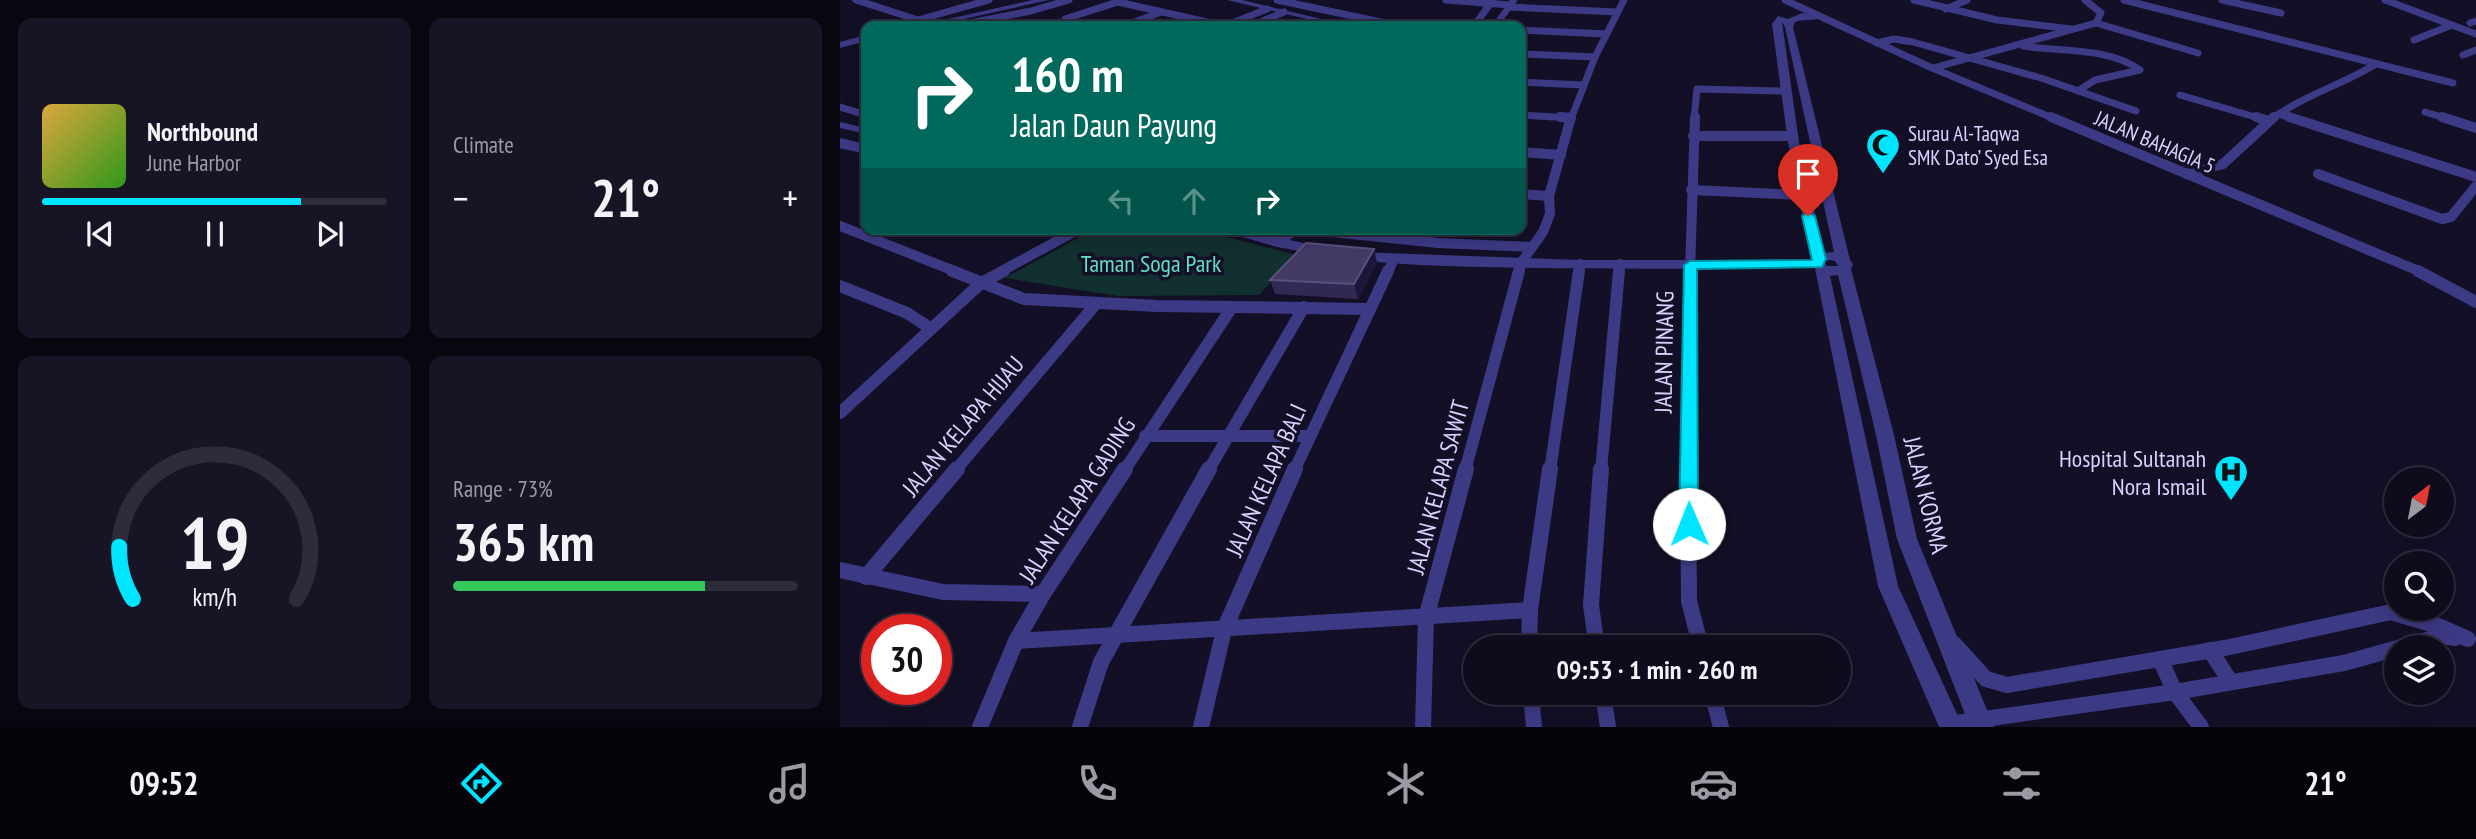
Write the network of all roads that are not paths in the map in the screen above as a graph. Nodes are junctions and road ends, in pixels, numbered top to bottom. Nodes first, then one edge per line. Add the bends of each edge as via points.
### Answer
1 (856, 0) edge
2 (989, 0) edge
3 (1025, 0) edge
4 (1069, 0) edge
5 (1231, 0) edge
6 (1277, 0) edge
7 (1446, 0) edge
8 (1562, 0) edge
9 (1624, 0) edge
10 (1778, 0) edge
11 (1785, 0) edge
12 (1914, 0) edge
13 (1967, 0) edge
14 (2085, 0) edge
15 (2124, 0) edge
16 (2222, 0) edge
17 (2385, 0) edge
18 (1041, 1) edge
19 (1121, 1) edge
20 (1492, 2) edge
21 (1511, 4) edge
22 (1268, 9) junction
23 (1558, 9) junction
24 (1945, 9) junction
25 (1804, 10) junction
26 (1162, 12) junction
27 (1284, 12) junction
28 (1617, 12) junction
29 (2281, 13) dead end
30 (1780, 14) junction
31 (1297, 15) junction
32 (1818, 17) junction
33 (945, 21) edge
34 (990, 21) edge
35 (1072, 21) edge
36 (1138, 21) edge
37 (1202, 21) edge
38 (1238, 21) edge
39 (1263, 21) edge
40 (1282, 21) edge
41 (1324, 21) edge
42 (1376, 21) edge
43 (1478, 21) edge
44 (1499, 21) edge
45 (2096, 23) junction
46 (2452, 25) junction
47 (1789, 27) junction
48 (1526, 30) edge
49 (2078, 30) junction
50 (1606, 34) junction
51 (2476, 34) edge
52 (861, 40) edge
53 (2414, 40) dead end
54 (1877, 43) junction
55 (840, 46) edge
56 (2020, 46) junction
57 (2476, 50) edge
58 (2199, 53) dead end
59 (1526, 54) edge
60 (2463, 54) dead end
61 (1595, 57) junction
62 (1973, 58) junction
63 (2376, 64) junction
64 (1932, 68) junction
65 (1526, 82) edge
66 (2453, 83) dead end
67 (1583, 85) junction
68 (1785, 90) junction
69 (2078, 91) junction
70 (2180, 95) dead end
71 (840, 107) edge
72 (2136, 111) dead end
73 (2425, 112) dead end
74 (861, 113) edge
75 (2278, 114) junction
76 (1526, 115) edge
77 (1571, 118) junction
78 (2269, 121) junction
79 (840, 125) edge
80 (2476, 128) edge
81 (861, 130) edge
82 (1693, 136) junction
83 (1792, 136) junction
84 (840, 143) edge
85 (861, 148) edge
86 (1526, 152) edge
87 (1560, 155) junction
88 (2185, 174) junction
89 (2318, 174) dead end
90 (2476, 177) edge
91 (2476, 186) edge
92 (1691, 190) junction
93 (1526, 194) edge
94 (1803, 195) junction
95 (1549, 196) junction
96 (840, 226) edge
97 (861, 235) edge
98 (862, 235) edge
99 (1068, 235) edge
100 (1245, 235) edge
101 (1288, 235) edge
102 (1359, 235) edge
103 (1277, 243) junction
104 (1531, 247) junction
105 (1394, 259) junction
106 (1521, 262) junction
107 (1580, 264) junction
108 (1620, 264) junction
109 (1820, 264) junction
110 (1844, 264) junction
111 (1690, 265) junction
112 (981, 284) junction
113 (840, 286) edge
114 (2476, 302) edge
115 (1094, 304) junction
116 (1232, 307) junction
117 (1304, 307) junction
118 (1369, 309) junction
119 (930, 328) junction
120 (840, 413) edge
121 (1145, 436) junction
122 (1227, 436) junction
123 (1310, 436) junction
124 (840, 570) edge
125 (866, 577) junction
126 (1043, 594) junction
127 (1530, 610) junction
128 (1426, 618) junction
129 (1224, 630) junction
130 (1529, 635) edge
131 (1595, 635) edge
132 (1698, 635) edge
133 (1115, 636) junction
134 (1948, 637) junction
135 (2472, 639) edge
136 (1016, 641) junction
137 (2210, 650) junction
138 (2160, 659) junction
139 (2230, 681) junction
140 (2175, 692) junction
141 (1532, 705) edge
142 (1605, 705) edge
143 (1715, 705) edge
144 (1980, 723) edge
145 (1950, 726) edge
146 (979, 727) edge
147 (1080, 727) edge
148 (1201, 727) edge
149 (1423, 727) edge
150 (1534, 727) edge
151 (1608, 727) edge
152 (1721, 727) edge
153 (2200, 727) edge

1 - 2 street via 918,20
3 - 18 street
4 - 34 street
5 - 22 street
6 - 42 street
7 - 20 street
8 - 23 street
9 - 28 street
10 - 30 street
11 - 25 street, JALAN BAHAGIA 5
12 - 24 street
13 - 24 street
14 - 45 street via 2101,13
15 - 63 street
16 - 29 street
17 - 46 street
18 - 33 street
19 - 26 street
19 - 35 street via 1065,19
20 - 21 street
20 - 43 street
21 - 23 street
21 - 44 street
22 - 27 street
22 - 38 street
23 - 28 street
24 - 49 street
25 - 30 street
25 - 32 street, JALAN BAHAGIA 5
26 - 36 street
26 - 37 street
27 - 31 street
27 - 39 street
28 - 50 street
30 - 47 street
30 - 68 street via 1776,24
31 - 40 street
31 - 41 street
32 - 47 street via 1795,18
32 - 54 street, JALAN BAHAGIA 5
45 - 49 street
45 - 58 street
46 - 51 street
46 - 53 street
47 - 110 street, JALAN KORMA
48 - 50 street
49 - 56 street
50 - 61 street
52 - 55 street
54 - 62 street via 1903,40
54 - 64 street, JALAN BAHAGIA 5
56 - 62 street
56 - 69 street via 2111,57 2140,70 2095,80
57 - 60 street
59 - 61 street
61 - 67 street
62 - 64 street
62 - 69 street
63 - 66 street
63 - 75 street
64 - 88 street, JALAN BAHAGIA 5
65 - 67 street
67 - 77 street
68 - 82 street, JALAN PINANG via 1697,89
68 - 83 street
69 - 72 street
70 - 78 street
71 - 74 street
73 - 80 street
75 - 78 street
75 - 90 street
76 - 77 street
77 - 87 street
78 - 88 street via 2223,164
79 - 81 street
82 - 83 street
82 - 92 street, JALAN PINANG
83 - 94 street
84 - 85 street
86 - 87 street
87 - 95 street
88 - 114 street, JALAN BAHAGIA 5 via 2413,268
89 - 91 street via 2442,219 2451,218
92 - 94 street
92 - 111 street, JALAN PINANG
93 - 95 street
94 - 109 street
95 - 104 street via 1550,214
96 - 97 street
98 - 112 street
99 - 112 street
100 - 103 street
101 - 103 street
102 - 104 street
103 - 105 street
104 - 106 street
105 - 106 street
105 - 118 street, JALAN KELAPA BALI
106 - 107 street
106 - 128 street, JALAN KELAPA SAWIT
107 - 108 street
107 - 127 street
108 - 111 street
108 - 131 street via 1591,605
109 - 110 street via 1831,256
109 - 111 street
109 - 145 street via 1888,586
110 - 134 street, JALAN KORMA via 1907,539
111 - 132 street, JALAN PINANG via 1689,601
112 - 115 street via 1024,299
112 - 119 street
113 - 119 street via 907,313
115 - 116 street
115 - 125 street, JALAN KELAPA HIJAU
116 - 117 street
116 - 121 street, JALAN KELAPA GADING
117 - 118 street
117 - 122 street
118 - 123 street, JALAN KELAPA BALI
119 - 120 street
121 - 122 street
121 - 126 street, JALAN KELAPA GADING
122 - 123 street
122 - 133 street
123 - 129 street, JALAN KELAPA BALI
124 - 125 street
125 - 126 street via 943,592
126 - 136 street, JALAN KELAPA GADING
127 - 128 street
127 - 130 street
128 - 129 street
128 - 149 street, JALAN KELAPA SAWIT
129 - 133 street
129 - 148 street, JALAN KELAPA BALI
133 - 136 street
133 - 147 street via 1101,662
134 - 138 street via 1986,679 2007,685
134 - 144 street, JALAN KORMA
135 - 137 street via 2391,612
135 - 139 street via 2441,636 2344,663
136 - 146 street, JALAN KELAPA GADING
137 - 138 street
137 - 139 street
138 - 140 street
139 - 140 street
140 - 144 street
140 - 153 street
141 - 150 street
142 - 151 street
143 - 152 street
144 - 145 street

